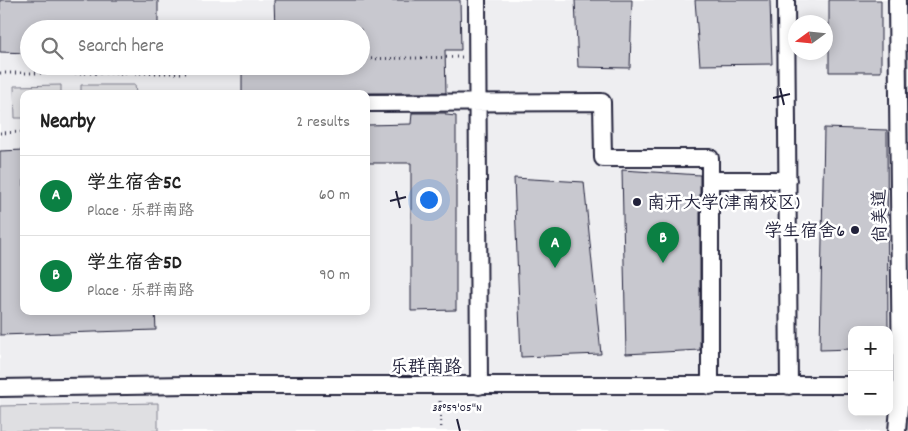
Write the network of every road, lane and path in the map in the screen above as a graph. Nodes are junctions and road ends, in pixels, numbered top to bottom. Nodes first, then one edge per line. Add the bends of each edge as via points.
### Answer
1 (477, 0) edge
2 (786, 0) edge
3 (897, 0) edge
4 (477, 57) junction
5 (370, 59) edge
6 (0, 72) edge
7 (20, 72) edge
8 (478, 102) junction
9 (370, 103) edge
10 (20, 132) edge
11 (0, 133) edge
12 (710, 180) junction
13 (788, 180) junction
14 (848, 385) edge
15 (899, 385) edge
16 (439, 386) junction
17 (479, 386) junction
18 (710, 386) junction
19 (789, 386) junction
20 (0, 388) edge
21 (441, 431) edge
22 (897, 431) edge

1 - 4 street
2 - 13 street
3 - 15 street, 尚美道
4 - 5 path
4 - 8 street
6 - 7 path
8 - 9 street
8 - 12 street via 602,102 603,158 710,158
8 - 17 street
10 - 11 path
12 - 13 street
12 - 18 street
13 - 19 street
14 - 19 street, 乐群南路
15 - 22 street, 尚美道
16 - 17 street, 乐群南路
16 - 20 street, 乐群南路
16 - 21 path
17 - 18 street, 乐群南路
18 - 19 street, 乐群南路

